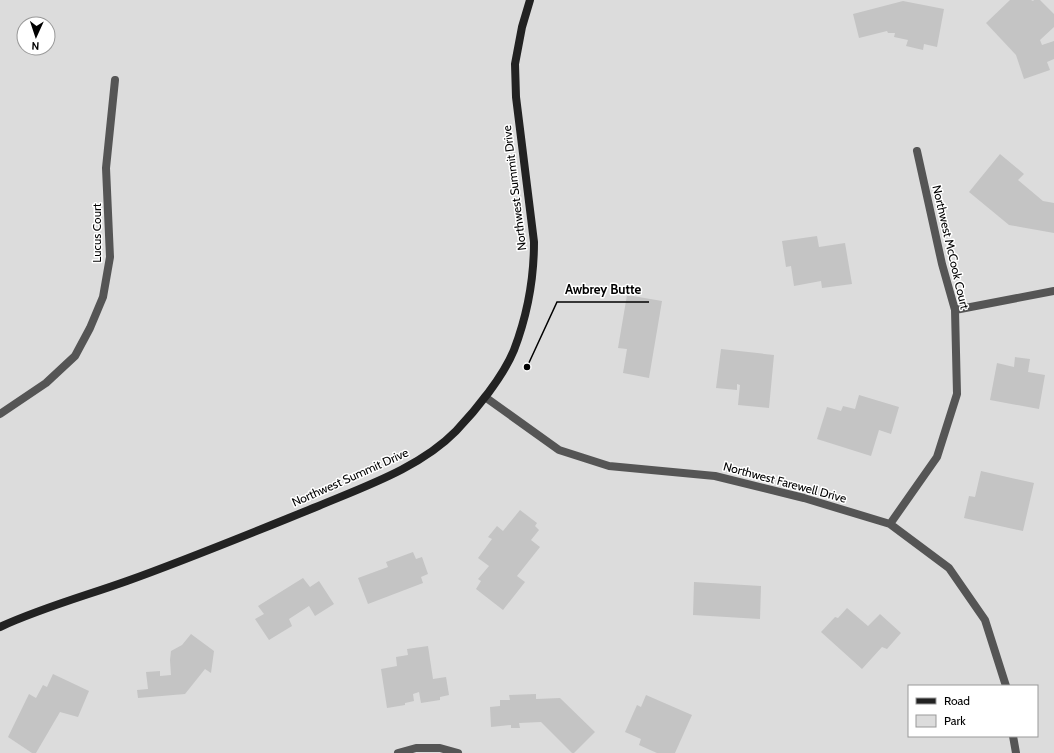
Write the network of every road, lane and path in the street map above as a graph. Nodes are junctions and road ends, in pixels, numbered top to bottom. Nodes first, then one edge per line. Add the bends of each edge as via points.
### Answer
1 (530, 0) edge
2 (115, 80) dead end
3 (917, 151) dead end
4 (1054, 291) edge
5 (955, 310) junction
6 (485, 397) junction
7 (0, 414) edge
8 (890, 524) junction
9 (0, 627) edge
10 (1006, 685) edge
11 (1013, 737) edge
12 (398, 753) edge
13 (458, 753) edge
14 (1016, 753) edge

1 - 6 street, Northwest Summit Drive via 522,27 516,64 516,97 534,242 534,265 525,314 514,351
2 - 7 street, Lucus Court via 106,168 110,257 103,297 75,356 46,384
3 - 5 street, Northwest McCook Court
4 - 5 street
5 - 8 street, Northwest McCook Court via 957,394 937,457
6 - 8 street, Northwest Farewell Drive via 559,450 609,466 715,476 804,498
6 - 9 street, Northwest Summit Drive via 455,432 403,469 272,525
8 - 10 street, Northwest Farewell Drive via 949,568 985,620
11 - 14 street
12 - 13 street via 416,748 440,748

